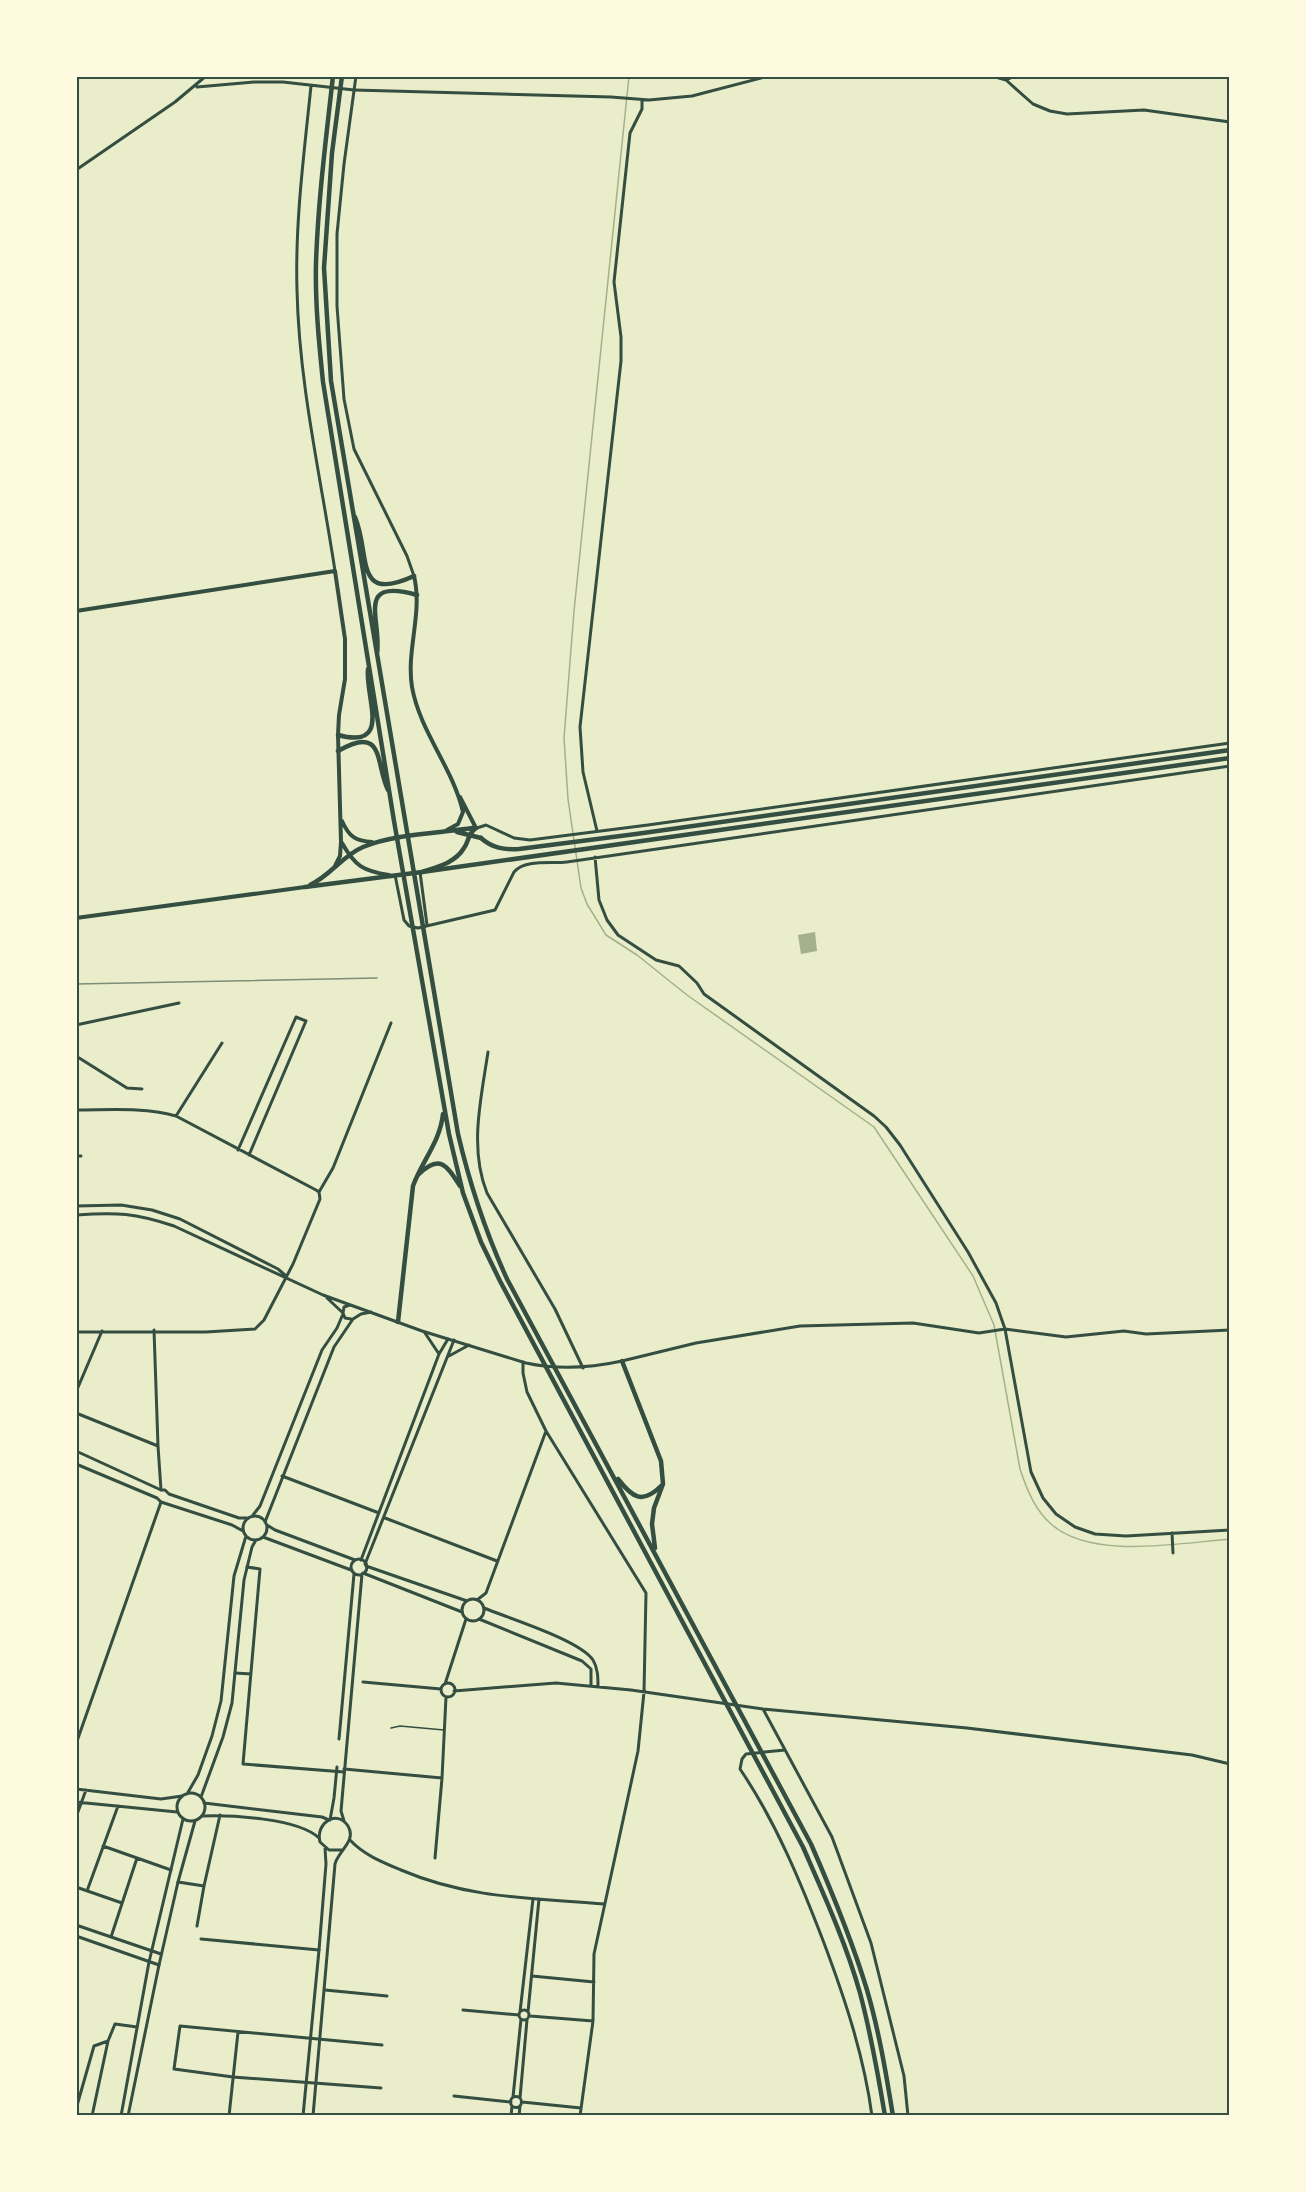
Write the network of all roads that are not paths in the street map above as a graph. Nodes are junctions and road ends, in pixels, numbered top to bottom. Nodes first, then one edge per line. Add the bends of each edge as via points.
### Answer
1 (206, 76) edge
2 (333, 76) edge
3 (342, 76) edge
4 (356, 76) edge
5 (769, 76) edge
6 (992, 76) edge
7 (1015, 76) edge
8 (1006, 80) junction
9 (311, 86) junction
10 (195, 87) junction
11 (354, 90) junction
12 (642, 100) junction
13 (1230, 122) edge
14 (76, 170) edge
15 (352, 510) junction
16 (335, 571) junction
17 (414, 576) junction
18 (417, 595) junction
19 (76, 611) edge
20 (376, 659) junction
21 (369, 663) junction
22 (338, 735) junction
23 (1230, 743) edge
24 (1230, 750) edge
25 (338, 751) junction
26 (1230, 758) edge
27 (1230, 766) edge
28 (454, 787) junction
29 (390, 795) junction
30 (341, 820) junction
31 (476, 828) junction
32 (444, 831) junction
33 (597, 832) junction
34 (469, 835) junction
35 (481, 838) junction
36 (341, 842) junction
37 (376, 843) junction
38 (349, 855) junction
39 (595, 857) junction
40 (333, 869) junction
41 (421, 872) junction
42 (392, 875) junction
43 (304, 887) junction
44 (76, 918) edge
45 (427, 926) junction
46 (179, 1003) dead end
47 (391, 1023) dead end
48 (76, 1025) edge
49 (222, 1043) dead end
50 (488, 1052) dead end
51 (76, 1056) edge
52 (142, 1089) dead end
53 (444, 1108) junction
54 (76, 1110) edge
55 (176, 1116) junction
56 (238, 1150) junction
57 (249, 1155) junction
58 (416, 1176) junction
59 (319, 1192) junction
60 (464, 1193) junction
61 (76, 1211) edge
62 (286, 1276) junction
63 (323, 1295) junction
64 (350, 1305) junction
65 (355, 1307) junction
66 (372, 1312) junction
67 (343, 1313) junction
68 (354, 1318) junction
69 (399, 1322) junction
70 (1003, 1329) junction
71 (154, 1330) junction
72 (1230, 1330) edge
73 (102, 1331) junction
74 (76, 1332) edge
75 (424, 1332) junction
76 (448, 1339) junction
77 (454, 1340) junction
78 (469, 1345) junction
79 (439, 1354) junction
80 (447, 1357) junction
81 (622, 1361) junction
82 (524, 1362) junction
83 (583, 1368) junction
84 (76, 1392) edge
85 (76, 1413) edge
86 (546, 1431) junction
87 (158, 1446) junction
88 (76, 1451) edge
89 (76, 1464) edge
90 (609, 1468) junction
91 (282, 1476) junction
92 (663, 1484) junction
93 (161, 1490) junction
94 (169, 1494) junction
95 (157, 1498) junction
96 (163, 1502) junction
97 (379, 1513) junction
98 (253, 1515) junction
99 (247, 1518) junction
100 (385, 1518) junction
101 (266, 1523) junction
102 (1230, 1530) edge
103 (243, 1531) junction
104 (1172, 1533) junction
105 (246, 1536) junction
106 (263, 1537) junction
107 (256, 1540) junction
108 (1173, 1553) dead end
109 (656, 1554) junction
110 (355, 1560) junction
111 (361, 1560) junction
112 (498, 1560) junction
113 (366, 1565) junction
114 (247, 1567) junction
115 (353, 1572) junction
116 (363, 1574) junction
117 (467, 1600) junction
118 (477, 1600) junction
119 (484, 1608) junction
120 (462, 1612) junction
121 (466, 1619) junction
122 (480, 1619) junction
123 (471, 1621) junction
124 (464, 1626) junction
125 (235, 1673) junction
126 (251, 1674) junction
127 (363, 1682) dead end
128 (447, 1684) junction
129 (591, 1686) junction
130 (598, 1687) junction
131 (441, 1689) junction
132 (454, 1692) junction
133 (644, 1692) junction
134 (446, 1697) junction
135 (763, 1709) junction
136 (390, 1728) dead end
137 (444, 1730) junction
138 (339, 1739) dead end
139 (76, 1744) edge
140 (785, 1750) junction
141 (1230, 1764) edge
142 (337, 1769) junction
143 (344, 1771) junction
144 (442, 1778) junction
145 (76, 1789) edge
146 (86, 1790) junction
147 (187, 1794) junction
148 (182, 1796) junction
149 (201, 1797) junction
150 (76, 1802) edge
151 (82, 1803) junction
152 (204, 1803) junction
153 (118, 1806) junction
154 (177, 1812) junction
155 (220, 1815) junction
156 (202, 1816) junction
157 (76, 1817) edge
158 (183, 1819) junction
159 (329, 1820) junction
160 (195, 1821) junction
161 (345, 1823) junction
162 (319, 1838) junction
163 (350, 1840) junction
164 (347, 1845) junction
165 (103, 1846) junction
166 (325, 1848) junction
167 (358, 1849) junction
168 (342, 1850) junction
169 (137, 1858) junction
170 (435, 1858) dead end
171 (171, 1870) junction
172 (178, 1882) junction
173 (204, 1886) junction
174 (76, 1887) edge
175 (87, 1891) junction
176 (533, 1899) junction
177 (539, 1899) junction
178 (122, 1903) junction
179 (604, 1904) junction
180 (76, 1924) edge
181 (197, 1926) dead end
182 (76, 1936) edge
183 (111, 1937) junction
184 (201, 1939) dead end
185 (319, 1950) junction
186 (152, 1952) junction
187 (161, 1954) junction
188 (150, 1962) junction
189 (159, 1965) junction
190 (532, 1976) junction
191 (594, 1982) junction
192 (325, 1990) junction
193 (387, 1996) dead end
194 (463, 2010) dead end
195 (529, 2014) junction
196 (520, 2016) junction
197 (527, 2020) junction
198 (593, 2021) junction
199 (137, 2028) junction
200 (238, 2032) junction
201 (311, 2037) junction
202 (320, 2038) junction
203 (108, 2042) junction
204 (382, 2044) dead end
205 (233, 2077) junction
206 (306, 2082) junction
207 (316, 2083) junction
208 (381, 2088) dead end
209 (454, 2097) dead end
210 (513, 2097) junction
211 (521, 2102) junction
212 (511, 2104) junction
213 (76, 2109) edge
214 (581, 2109) junction
215 (92, 2115) edge
216 (121, 2115) edge
217 (128, 2115) edge
218 (229, 2115) edge
219 (303, 2115) edge
220 (313, 2115) edge
221 (511, 2115) edge
222 (519, 2115) edge
223 (580, 2115) edge
224 (872, 2115) edge
225 (885, 2115) edge
226 (893, 2115) edge
227 (908, 2115) edge

1 - 10 street
2 - 21 main road via 316,266 318,339
3 - 15 main road via 324,268 331,381
4 - 11 street
5 - 12 street via 692,96
6 - 8 street
7 - 8 street
8 - 13 street via 1033,104 1050,111 1067,114 1144,110
9 - 10 street via 254,82
9 - 11 street
9 - 16 street via 298,215 297,302 306,394
10 - 14 street
11 - 12 street
11 - 17 street via 337,234 337,306 344,399 354,449
12 - 33 street via 642,109 630,133 614,282 621,361 580,727 583,772
15 - 17 main road via 367,571 374,582 389,586
15 - 20 main road
16 - 19 main road
16 - 22 main road via 346,660
17 - 18 main road
18 - 20 main road via 389,591 378,598 374,614 379,644
18 - 28 main road via 412,687
20 - 90 main road via 471,1190 507,1279
21 - 22 main road via 372,728 362,737
21 - 29 main road
22 - 25 main road
23 - 33 street
24 - 35 main road via 564,843 505,849
25 - 29 main road via 357,742 375,748
25 - 30 main road
26 - 41 main road
27 - 39 street
28 - 31 main road
28 - 32 main road via 462,817 457,825
29 - 53 main road
30 - 36 main road
30 - 37 main road via 353,838
31 - 32 main road
31 - 33 street via 486,825 522,840
31 - 34 main road
31 - 35 main road
32 - 34 main road
32 - 37 main road
34 - 35 main road
34 - 41 main road via 456,858
36 - 38 main road
36 - 40 main road via 340,856
37 - 38 main road
38 - 40 main road
38 - 42 main road via 370,872
39 - 45 street via 527,864 518,868 495,910
39 - 70 street via 599,900 618,934 656,960 679,966 704,994 886,1127 982,1275
40 - 43 main road
41 - 42 main road
41 - 45 street
42 - 43 main road
42 - 45 street via 404,920 409,926
43 - 44 main road
46 - 48 street
47 - 59 street via 333,1168
49 - 55 street
50 - 83 street via 477,1140 481,1178 555,1309
51 - 52 street via 127,1088
53 - 58 main road via 442,1128
53 - 60 main road
54 - 55 street via 150,1110
55 - 56 street
56 - 57 street
56 - 57 street via 296,1017 306,1021
57 - 59 street
58 - 60 main road via 427,1166 439,1163 447,1166
58 - 69 main road
59 - 62 street via 319,1203
60 - 225 main road via 500,1281 803,1847 833,1915 859,1992
61 - 62 street via 149,1217
61 - 62 street via 121,1205 152,1210 180,1219
62 - 63 street
62 - 71 street via 264,1320 255,1329
63 - 64 street
63 - 67 street
64 - 65 street
64 - 67 street
65 - 66 street
65 - 68 street
66 - 68 street
66 - 69 street
67 - 68 street via 347,1319
67 - 98 street via 322,1350
68 - 91 street via 330,1353
69 - 75 street
70 - 72 street via 1066,1337 1124,1331 1146,1334
70 - 81 street via 979,1333 913,1323 800,1326 696,1343
70 - 104 street via 1031,1472 1056,1514 1095,1534
71 - 73 street
71 - 87 street
73 - 74 street
73 - 84 street
75 - 76 street
75 - 79 street
76 - 77 street
76 - 79 street
77 - 78 street
77 - 80 street
78 - 80 street
78 - 82 street
79 - 97 street
80 - 100 street
81 - 83 street
81 - 92 main road via 661,1461
82 - 83 street
82 - 86 street via 527,1392
85 - 87 street
86 - 112 street
86 - 133 street via 646,1593
87 - 93 street
88 - 93 street
89 - 95 street
90 - 92 main road via 635,1496 649,1495
90 - 109 main road
91 - 97 street
91 - 101 street
92 - 109 main road via 653,1514
93 - 94 street
93 - 95 street
94 - 96 street
94 - 99 street
95 - 96 street
96 - 103 street
96 - 139 street
97 - 111 street
98 - 99 street
98 - 101 street
99 - 103 street
100 - 112 street
100 - 113 street
101 - 106 street
101 - 110 street via 275,1530
102 - 104 street
103 - 105 street
104 - 108 street
105 - 107 street
105 - 147 street via 234,1576 220,1701 212,1736
106 - 107 street
106 - 115 street
107 - 114 street
109 - 226 main road via 811,1844 867,1990
110 - 111 street
110 - 115 street
111 - 113 street
112 - 118 street via 486,1593
113 - 116 street
113 - 117 street
114 - 125 street
114 - 126 street via 260,1569
115 - 116 street
115 - 138 street
116 - 120 street
116 - 143 street
117 - 118 street
117 - 120 street
118 - 119 street
119 - 122 street
119 - 130 street via 583,1650 596,1664
120 - 121 street
121 - 123 street
121 - 124 street
122 - 123 street
122 - 129 street via 582,1661 591,1669
123 - 124 street
124 - 128 street
125 - 126 street
125 - 149 street via 223,1737
126 - 142 street via 243,1764
127 - 131 street
128 - 131 street
128 - 132 street via 453,1685
129 - 130 street
129 - 132 street via 556,1683
130 - 133 street
131 - 134 street
132 - 134 street
133 - 135 street
133 - 179 street via 638,1751
134 - 137 street
135 - 140 street
135 - 141 street via 968,1728 1192,1755
136 - 137 lane
137 - 144 street
140 - 224 street via 746,1754 740,1769 803,1889 844,1996
140 - 227 street via 832,1837 872,1943 904,2076
142 - 143 street
142 - 159 street
143 - 144 street
143 - 161 street via 341,1811
144 - 170 street
145 - 146 street
146 - 148 street via 159,1799
146 - 151 street
147 - 148 street
147 - 149 street
148 - 154 street
149 - 152 street
150 - 151 street
151 - 153 street
151 - 157 street
152 - 156 street
152 - 159 street
153 - 154 street
153 - 165 street
154 - 158 street
155 - 156 street
155 - 162 street via 293,1824
155 - 173 street
156 - 160 street
158 - 160 street
158 - 171 street
159 - 161 street
159 - 162 street via 322,1825
160 - 172 street
161 - 163 street
162 - 166 street
163 - 164 street
163 - 167 street
164 - 167 street
164 - 168 street
165 - 169 street
165 - 175 street
166 - 168 street
166 - 185 street
167 - 176 street via 426,1880 484,1895
168 - 192 street via 335,1864
169 - 171 street
169 - 178 street
171 - 186 street
172 - 173 street
172 - 187 street
173 - 181 street
174 - 175 street
175 - 178 street
176 - 177 street
176 - 196 street
177 - 179 street
177 - 190 street
178 - 183 street
179 - 191 street via 594,1954
180 - 183 street
182 - 188 street
183 - 186 street
184 - 185 street
185 - 201 street
186 - 187 street
186 - 188 street
187 - 189 street
188 - 189 street
188 - 199 street
189 - 217 street
190 - 191 street
190 - 195 street
191 - 198 street
192 - 193 street
192 - 202 street
194 - 196 street
195 - 196 street via 524,2010
195 - 197 street
195 - 198 street
196 - 197 street
196 - 210 street
197 - 211 street
198 - 214 street
199 - 203 street via 115,2025
199 - 216 street
200 - 201 street
200 - 205 street
200 - 205 street via 180,2026 174,2069
201 - 202 street
201 - 206 street
202 - 204 street
202 - 207 street
203 - 213 street via 94,2046
203 - 215 street
205 - 206 street
205 - 218 street
206 - 207 street
206 - 219 street
207 - 208 street
207 - 220 street
209 - 212 street
210 - 211 street
210 - 212 street
211 - 212 street via 517,2108
211 - 214 street
211 - 222 street
212 - 221 street
214 - 223 street

